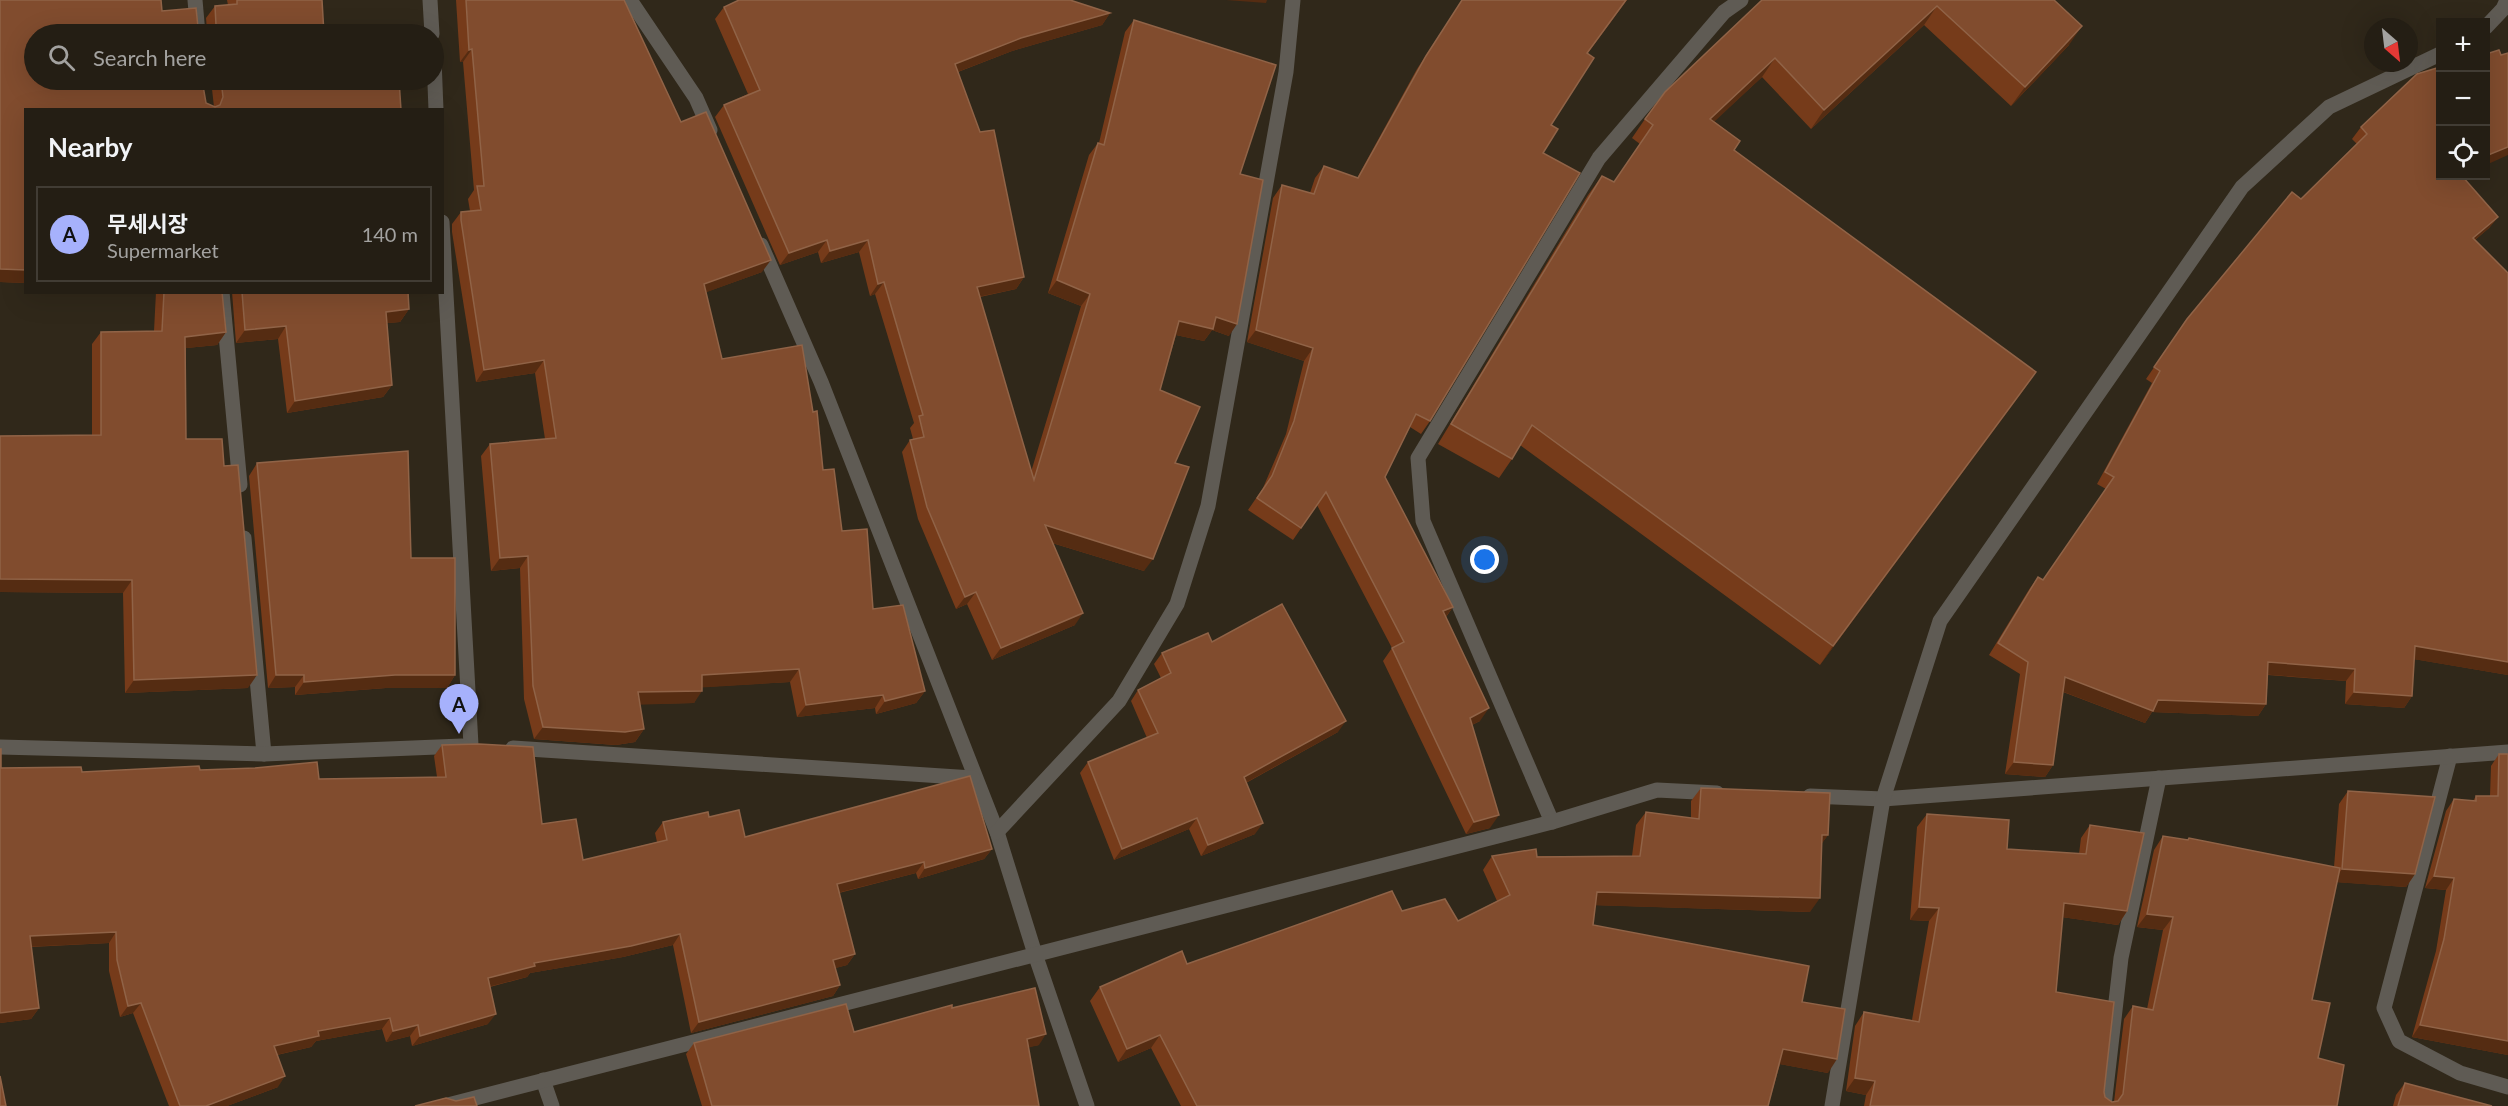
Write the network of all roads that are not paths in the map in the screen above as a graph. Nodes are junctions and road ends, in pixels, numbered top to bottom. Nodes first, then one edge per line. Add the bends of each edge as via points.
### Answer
1 (195, 0) edge
2 (430, 0) edge
3 (1293, 0) edge
4 (1741, 0) edge
5 (2507, 0) edge
6 (633, 1) edge
7 (2490, 23) edge
8 (197, 24) edge
9 (431, 24) edge
10 (2436, 56) edge
11 (435, 90) edge
12 (436, 108) edge
13 (715, 142) edge
14 (754, 229) edge
15 (444, 248) edge
16 (222, 294) edge
17 (483, 746) junction
18 (0, 747) edge
19 (2508, 752) edge
20 (264, 754) junction
21 (2450, 756) junction
22 (974, 778) junction
23 (2159, 778) junction
24 (1728, 793) edge
25 (1800, 796) edge
26 (1883, 799) junction
27 (1552, 822) junction
28 (997, 832) junction
29 (1035, 954) junction
30 (543, 1080) junction
31 (2508, 1087) edge
32 (444, 1106) edge
33 (552, 1106) edge
34 (1087, 1106) edge
35 (1832, 1106) edge
36 (2104, 1106) edge

1 - 8 street
2 - 9 street
3 - 28 street via 1286,72 1208,506 1177,604 1119,701
4 - 27 street via 1724,12 1599,158 1418,458 1423,521
5 - 7 street
6 - 13 street via 696,98
10 - 26 street via 2329,107 2242,187 1940,621
11 - 12 street
14 - 22 street via 821,382
15 - 17 street
16 - 20 street
17 - 20 street
17 - 22 street
18 - 20 street
19 - 21 street
21 - 23 street
21 - 31 street via 2384,1008 2399,1041 2460,1073
22 - 28 street
23 - 26 street
23 - 36 street via 2121,958
24 - 27 street via 1657,790
25 - 26 street
26 - 35 street
27 - 29 street
28 - 29 street
29 - 30 street
29 - 34 street
30 - 32 street
30 - 33 street

